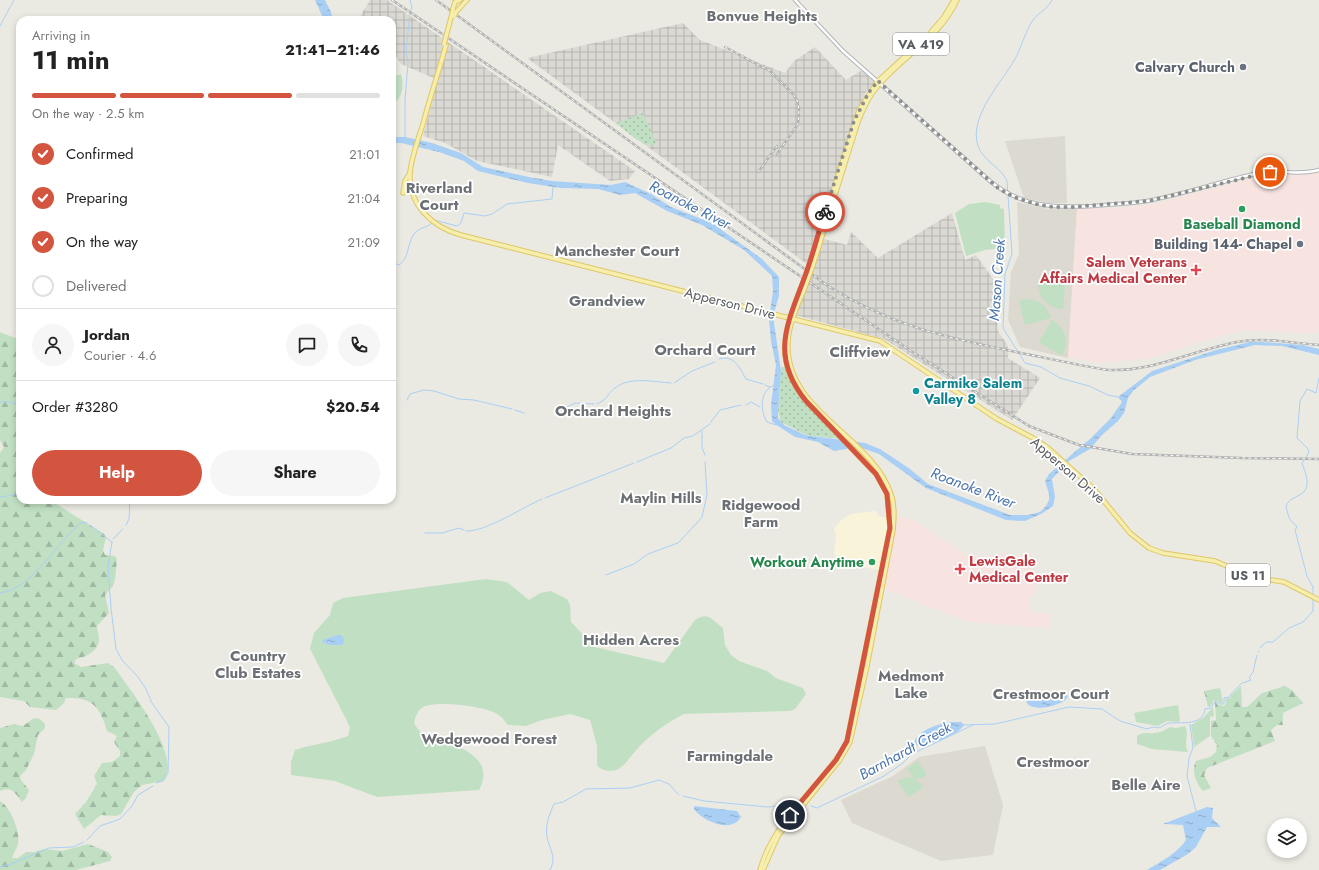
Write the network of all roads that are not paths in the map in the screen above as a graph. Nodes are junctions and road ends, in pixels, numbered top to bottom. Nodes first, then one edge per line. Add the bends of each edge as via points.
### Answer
1 (460, 0) edge
2 (467, 0) edge
3 (795, 0) edge
4 (954, 0) edge
5 (957, 0) edge
6 (455, 10) junction
7 (879, 82) junction
8 (1319, 170) edge
9 (410, 172) junction
10 (403, 193) dead end
11 (791, 318) junction
12 (863, 456) junction
13 (889, 505) junction
14 (884, 510) dead end
15 (880, 590) junction
16 (1319, 600) edge
17 (760, 870) edge
18 (763, 870) edge

1 - 6 main road, US 11 via 455,2
2 - 6 main road, US 11
3 - 7 main road via 836,44
4 - 7 main road, VA 419 via 936,27
5 - 7 main road, VA 419 via 938,29
6 - 9 main road, US 11, bridge
7 - 8 main road via 990,181 1008,194 1035,204 1054,207 1140,202 1262,173
7 - 11 main road, VA 419, bridge via 861,113
9 - 10 main road
9 - 11 main road, Apperson Drive / US 11 via 416,200 432,222 445,230
11 - 12 main road, VA 419 via 788,351 795,379 805,396
11 - 16 main road, Apperson Drive / US 11 via 883,342 997,419 1040,442 1098,494 1139,542 1159,552 1215,561 1253,577 1284,582
12 - 13 main road, VA 419 via 882,483
12 - 15 main road, VA 419 via 876,468 886,483 893,505 893,530
13 - 14 main road
13 - 15 main road, VA 419 via 890,528
15 - 17 main road, VA 419 via 847,741 836,760 776,834
15 - 18 main road, VA 419 via 857,716 848,746 838,763 778,836

